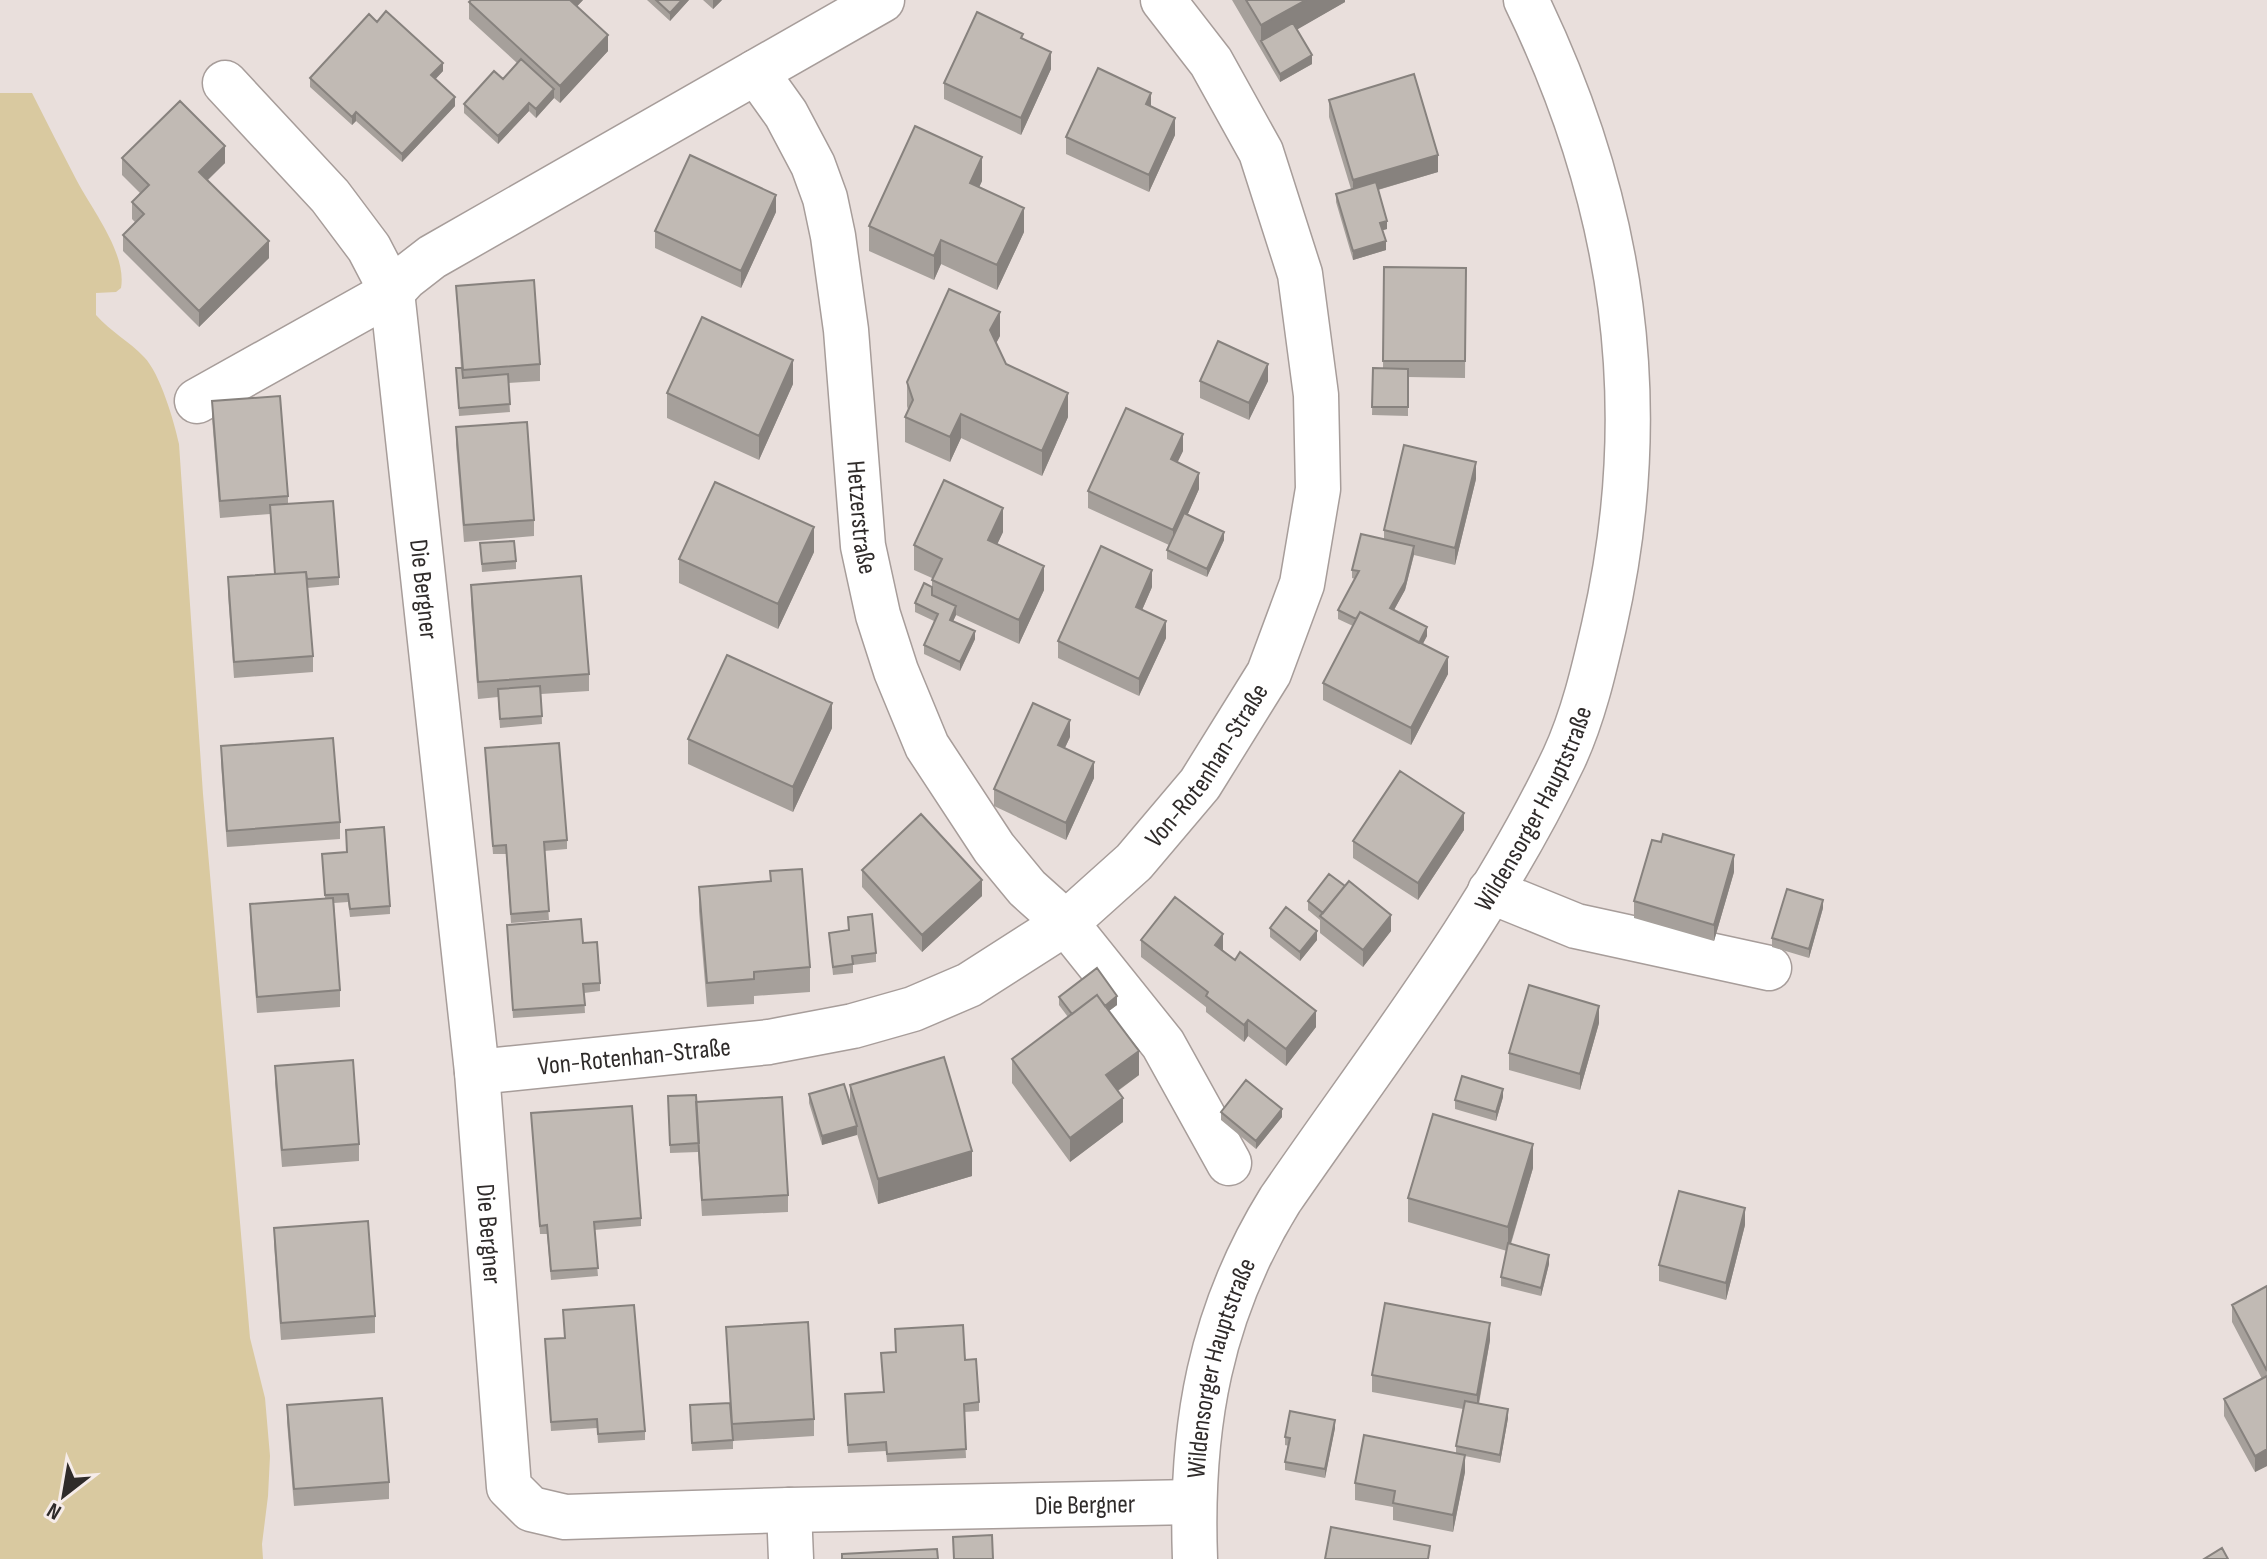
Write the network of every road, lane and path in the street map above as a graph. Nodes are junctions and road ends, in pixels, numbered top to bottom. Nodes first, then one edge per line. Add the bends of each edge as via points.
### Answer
1 (882, 0) edge
2 (1163, 0) edge
3 (1526, 0) edge
4 (756, 72) junction
5 (225, 83) dead end
6 (392, 292) junction
7 (197, 401) dead end
8 (1490, 891) junction
9 (1066, 923) junction
10 (1769, 968) dead end
11 (477, 1072) junction
12 (1229, 1163) dead end
13 (1193, 1502) junction
14 (789, 1510) junction
15 (791, 1559) edge
16 (1195, 1559) edge

1 - 4 street
2 - 9 street, Von-Rotenhan-Straße via 1211,62 1261,152 1296,258 1316,395 1318,489 1302,584 1269,673 1200,784 1134,862
3 - 8 street, Wildensorger Hauptstraße via 1573,106 1619,280 1628,368 1627,476 1616,574 1592,676 1566,754 1520,847
4 - 6 street via 432,257
4 - 9 street, Hetzerstraße via 813,165 828,211 846,330 863,546 896,671 927,746 994,848
5 - 6 street, Die Bergner via 330,196 369,248
6 - 7 street
6 - 11 street, Die Bergner
8 - 10 street via 1576,926
8 - 13 street, Wildensorger Hauptstraße via 1258,1235 1234,1286 1215,1347
9 - 11 street, Von-Rotenhan-Straße via 969,985 853,1026 769,1042
9 - 12 street, Hetzerstraße via 1163,1044
11 - 14 street, Die Bergner via 509,1487 531,1509 565,1517
13 - 14 street, Die Bergner
13 - 16 street, Wildensorger Hauptstraße
14 - 15 street

